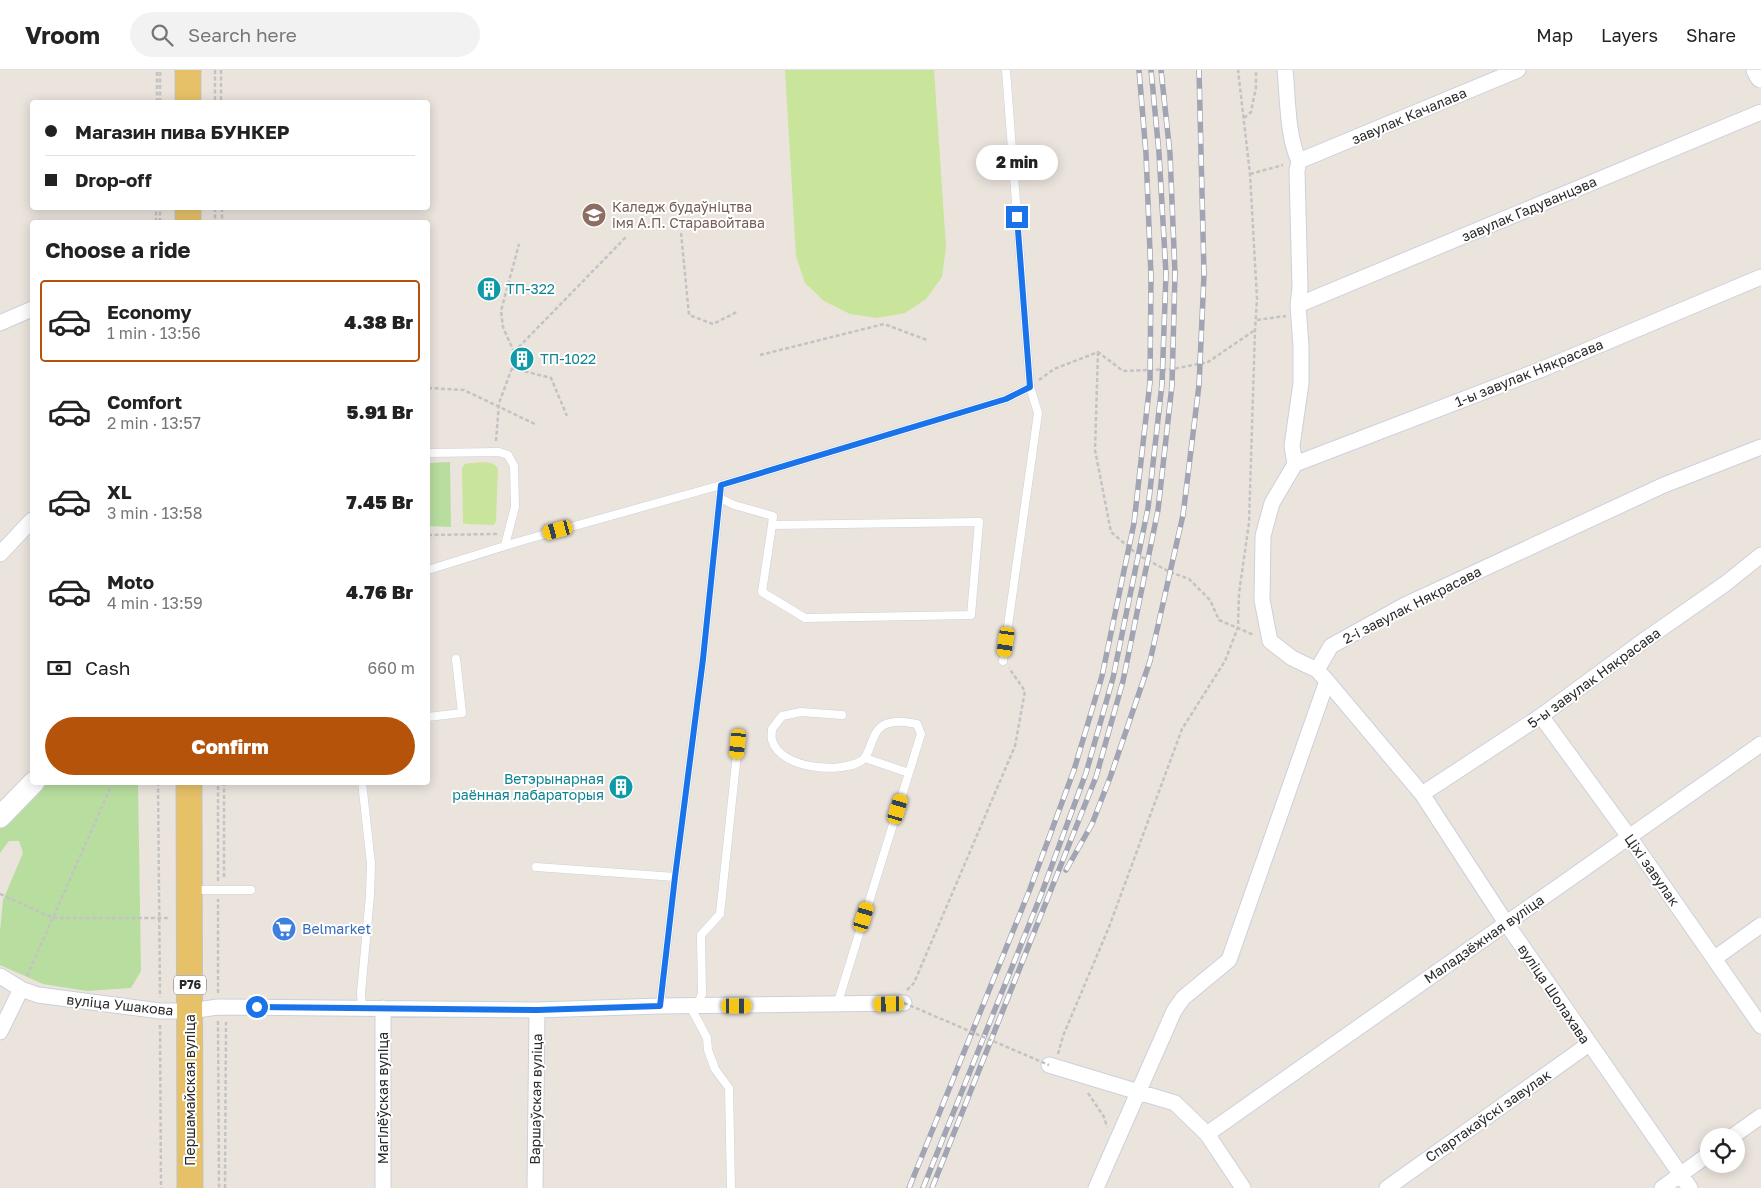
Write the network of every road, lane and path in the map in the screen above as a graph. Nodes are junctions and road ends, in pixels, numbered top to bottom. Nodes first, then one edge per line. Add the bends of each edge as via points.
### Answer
1 (158, 70) edge
2 (188, 70) edge
3 (215, 70) edge
4 (221, 70) edge
5 (1006, 70) edge
6 (1238, 70) edge
7 (1256, 70) edge
8 (1285, 70) edge
9 (1518, 70) edge
10 (1757, 70) edge
11 (1761, 77) edge
12 (158, 100) edge
13 (188, 100) edge
14 (215, 100) edge
15 (221, 100) edge
16 (1761, 112) edge
17 (1244, 118) junction
18 (1299, 161) junction
19 (1250, 174) junction
20 (681, 233) dead end
21 (626, 237) dead end
22 (519, 244) dead end
23 (1761, 278) edge
24 (1298, 305) junction
25 (30, 310) edge
26 (736, 312) dead end
27 (1257, 320) junction
28 (0, 323) edge
29 (1255, 330) junction
30 (927, 340) dead end
31 (514, 352) junction
32 (1098, 352) junction
33 (760, 355) dead end
34 (512, 368) junction
35 (1030, 387) junction
36 (430, 388) edge
37 (499, 407) junction
38 (567, 416) dead end
39 (538, 425) dead end
40 (1761, 447) edge
41 (495, 452) junction
42 (430, 453) edge
43 (1295, 464) junction
44 (721, 485) junction
45 (720, 498) junction
46 (30, 522) edge
47 (772, 525) junction
48 (508, 534) junction
49 (430, 535) edge
50 (505, 545) junction
51 (0, 554) edge
52 (1761, 555) edge
53 (430, 569) edge
54 (1238, 627) junction
55 (1270, 641) junction
56 (456, 658) dead end
57 (1003, 661) joint
58 (1322, 675) junction
59 (842, 715) dead end
60 (1541, 716) junction
61 (430, 717) edge
62 (738, 744) dead end
63 (1761, 744) edge
64 (865, 758) junction
65 (909, 773) junction
66 (31, 785) edge
67 (111, 785) edge
68 (158, 785) edge
69 (189, 785) edge
70 (218, 785) edge
71 (224, 785) edge
72 (362, 785) edge
73 (1422, 794) junction
74 (0, 817) edge
75 (1630, 838) junction
76 (536, 867) dead end
77 (675, 877) junction
78 (190, 890) junction
79 (221, 890) junction
80 (251, 890) dead end
81 (0, 894) edge
82 (53, 918) junction
83 (159, 918) junction
84 (171, 918) dead end
85 (212, 918) dead end
86 (218, 918) junction
87 (1506, 923) junction
88 (1761, 925) edge
89 (1714, 958) junction
90 (0, 976) edge
91 (21, 989) junction
92 (903, 999) junction
93 (837, 1005) junction
94 (660, 1006) junction
95 (694, 1006) junction
96 (222, 1007) junction
97 (362, 1008) junction
98 (383, 1008) junction
99 (537, 1010) junction
100 (160, 1011) junction
101 (190, 1011) junction
102 (1761, 1026) edge
103 (0, 1032) edge
104 (1589, 1044) junction
105 (1052, 1066) junction
106 (1074, 1072) junction
107 (1139, 1091) junction
108 (1761, 1116) edge
109 (1744, 1128) edge
110 (1207, 1134) junction
111 (1113, 1148) junction
112 (1700, 1161) edge
113 (1681, 1175) junction
114 (161, 1188) edge
115 (190, 1188) edge
116 (219, 1188) edge
117 (225, 1188) edge
118 (384, 1188) edge
119 (535, 1188) edge
120 (731, 1188) edge
121 (1096, 1188) edge
122 (1242, 1188) edge
123 (1387, 1188) edge
124 (1662, 1188) edge
125 (1690, 1188) edge

1 - 12 path
2 - 13 main road
3 - 14 path
4 - 15 path
5 - 35 lane
6 - 17 path
7 - 17 path via 1251,112
8 - 18 street via 1292,136
9 - 18 street, завулак Качалава
10 - 11 main road
16 - 24 street, завулак Гадуванцэва
17 - 19 path
18 - 19 path
18 - 24 street
19 - 27 path
20 - 26 path via 690,315 713,324
21 - 31 path
22 - 31 path via 501,311 503,327
23 - 43 street, 1-ы завулак Някрасава via 1540,370
24 - 27 path via 1288,316
24 - 43 street via 1301,383 1292,446
25 - 28 street
27 - 29 path
29 - 32 path via 1208,362 1173,369 1123,371
29 - 54 path via 1249,523 1239,593
30 - 33 path via 884,324
31 - 34 path
32 - 35 path via 1054,369
32 - 54 path via 1095,450 1111,532 1138,555 1189,579 1210,600 1219,620
34 - 37 path
34 - 38 path via 551,378
35 - 44 lane via 1006,399
35 - 57 lane via 1038,413
36 - 37 path via 464,390
37 - 39 path
37 - 41 path
40 - 58 street, 2-і завулак Някрасава via 1664,486 1405,605 1331,646
41 - 42 lane
41 - 48 lane via 508,455 514,466 515,507
43 - 55 street via 1272,503 1263,536 1262,600
44 - 45 lane
44 - 50 lane
45 - 47 lane via 773,516
45 - 77 lane
46 - 51 street
47 - 47 lane via 762,592 805,618 971,615 979,522
48 - 49 path
48 - 50 lane
50 - 53 lane
52 - 60 street, 5-ы завулак Някрасава
54 - 55 path
54 - 105 path via 1225,661 1182,729 1109,928
55 - 58 street
56 - 61 lane via 462,713
57 - 92 path via 1026,691 1015,746 914,983
58 - 73 street, вуліца Шолахава
58 - 107 street, 2-і завулак Някрасава via 1229,960 1183,998 1174,1011
59 - 64 lane via 802,712 782,716 772,728 772,741 783,755 795,763 844,767
60 - 73 street, 5-ы завулак Някрасава
60 - 75 street, Ціхі завулак
62 - 95 lane via 720,914 700,936 702,994
63 - 75 street, Маладзёжная вуліца
64 - 65 lane
64 - 65 lane via 873,738 884,724 898,721 917,724 921,734
65 - 93 lane
66 - 74 main road
67 - 82 path
68 - 83 path
69 - 78 main road, Першамайская вуліца / Р76
70 - 79 path
71 - 79 path
72 - 97 lane via 371,864
73 - 87 street, вуліца Шолахава
75 - 87 street, Маладзёжная вуліца
75 - 89 street, Ціхі завулак
76 - 77 lane
77 - 94 lane
78 - 79 lane
78 - 101 main road, Першамайская вуліца / Р76
79 - 80 lane
79 - 86 path
81 - 82 path
82 - 83 path
82 - 91 path
83 - 84 path
83 - 100 path
85 - 86 path
86 - 96 path
87 - 104 street, вуліца Шолахава
87 - 110 street, Маладзёжная вуліца
88 - 89 street
89 - 102 street, Ціхі завулак
90 - 91 street, вуліца Ушакова
91 - 100 street, вуліца Ушакова via 38,995
91 - 103 street
92 - 93 street, вуліца Ушакова
92 - 105 path, bridge
93 - 95 street, вуліца Ушакова
94 - 95 street, вуліца Ушакова
94 - 99 street, вуліца Ушакова
95 - 120 lane via 715,1069 729,1088
96 - 97 street, вуліца Ушакова
96 - 101 street, вуліца Ушакова
96 - 116 path
96 - 117 path
97 - 98 street, вуліца Ушакова
98 - 99 street, вуліца Ушакова
98 - 118 street, Магілёўская вуліца
99 - 119 street, Варшаўская вуліца
100 - 101 street, вуліца Ушакова
100 - 114 path
101 - 115 main road, Першамайская вуліца / Р76
104 - 113 street, вуліца Шолахава
104 - 123 street, Спартакаўскі завулак
105 - 106 street
106 - 107 street
106 - 111 path via 1104,1117
107 - 110 street via 1175,1103
107 - 111 street, 2-і завулак Някрасава
108 - 109 street
110 - 122 street
111 - 121 street, 2-і завулак Някрасава
112 - 113 street
113 - 124 street
113 - 125 street, вуліца Шолахава

